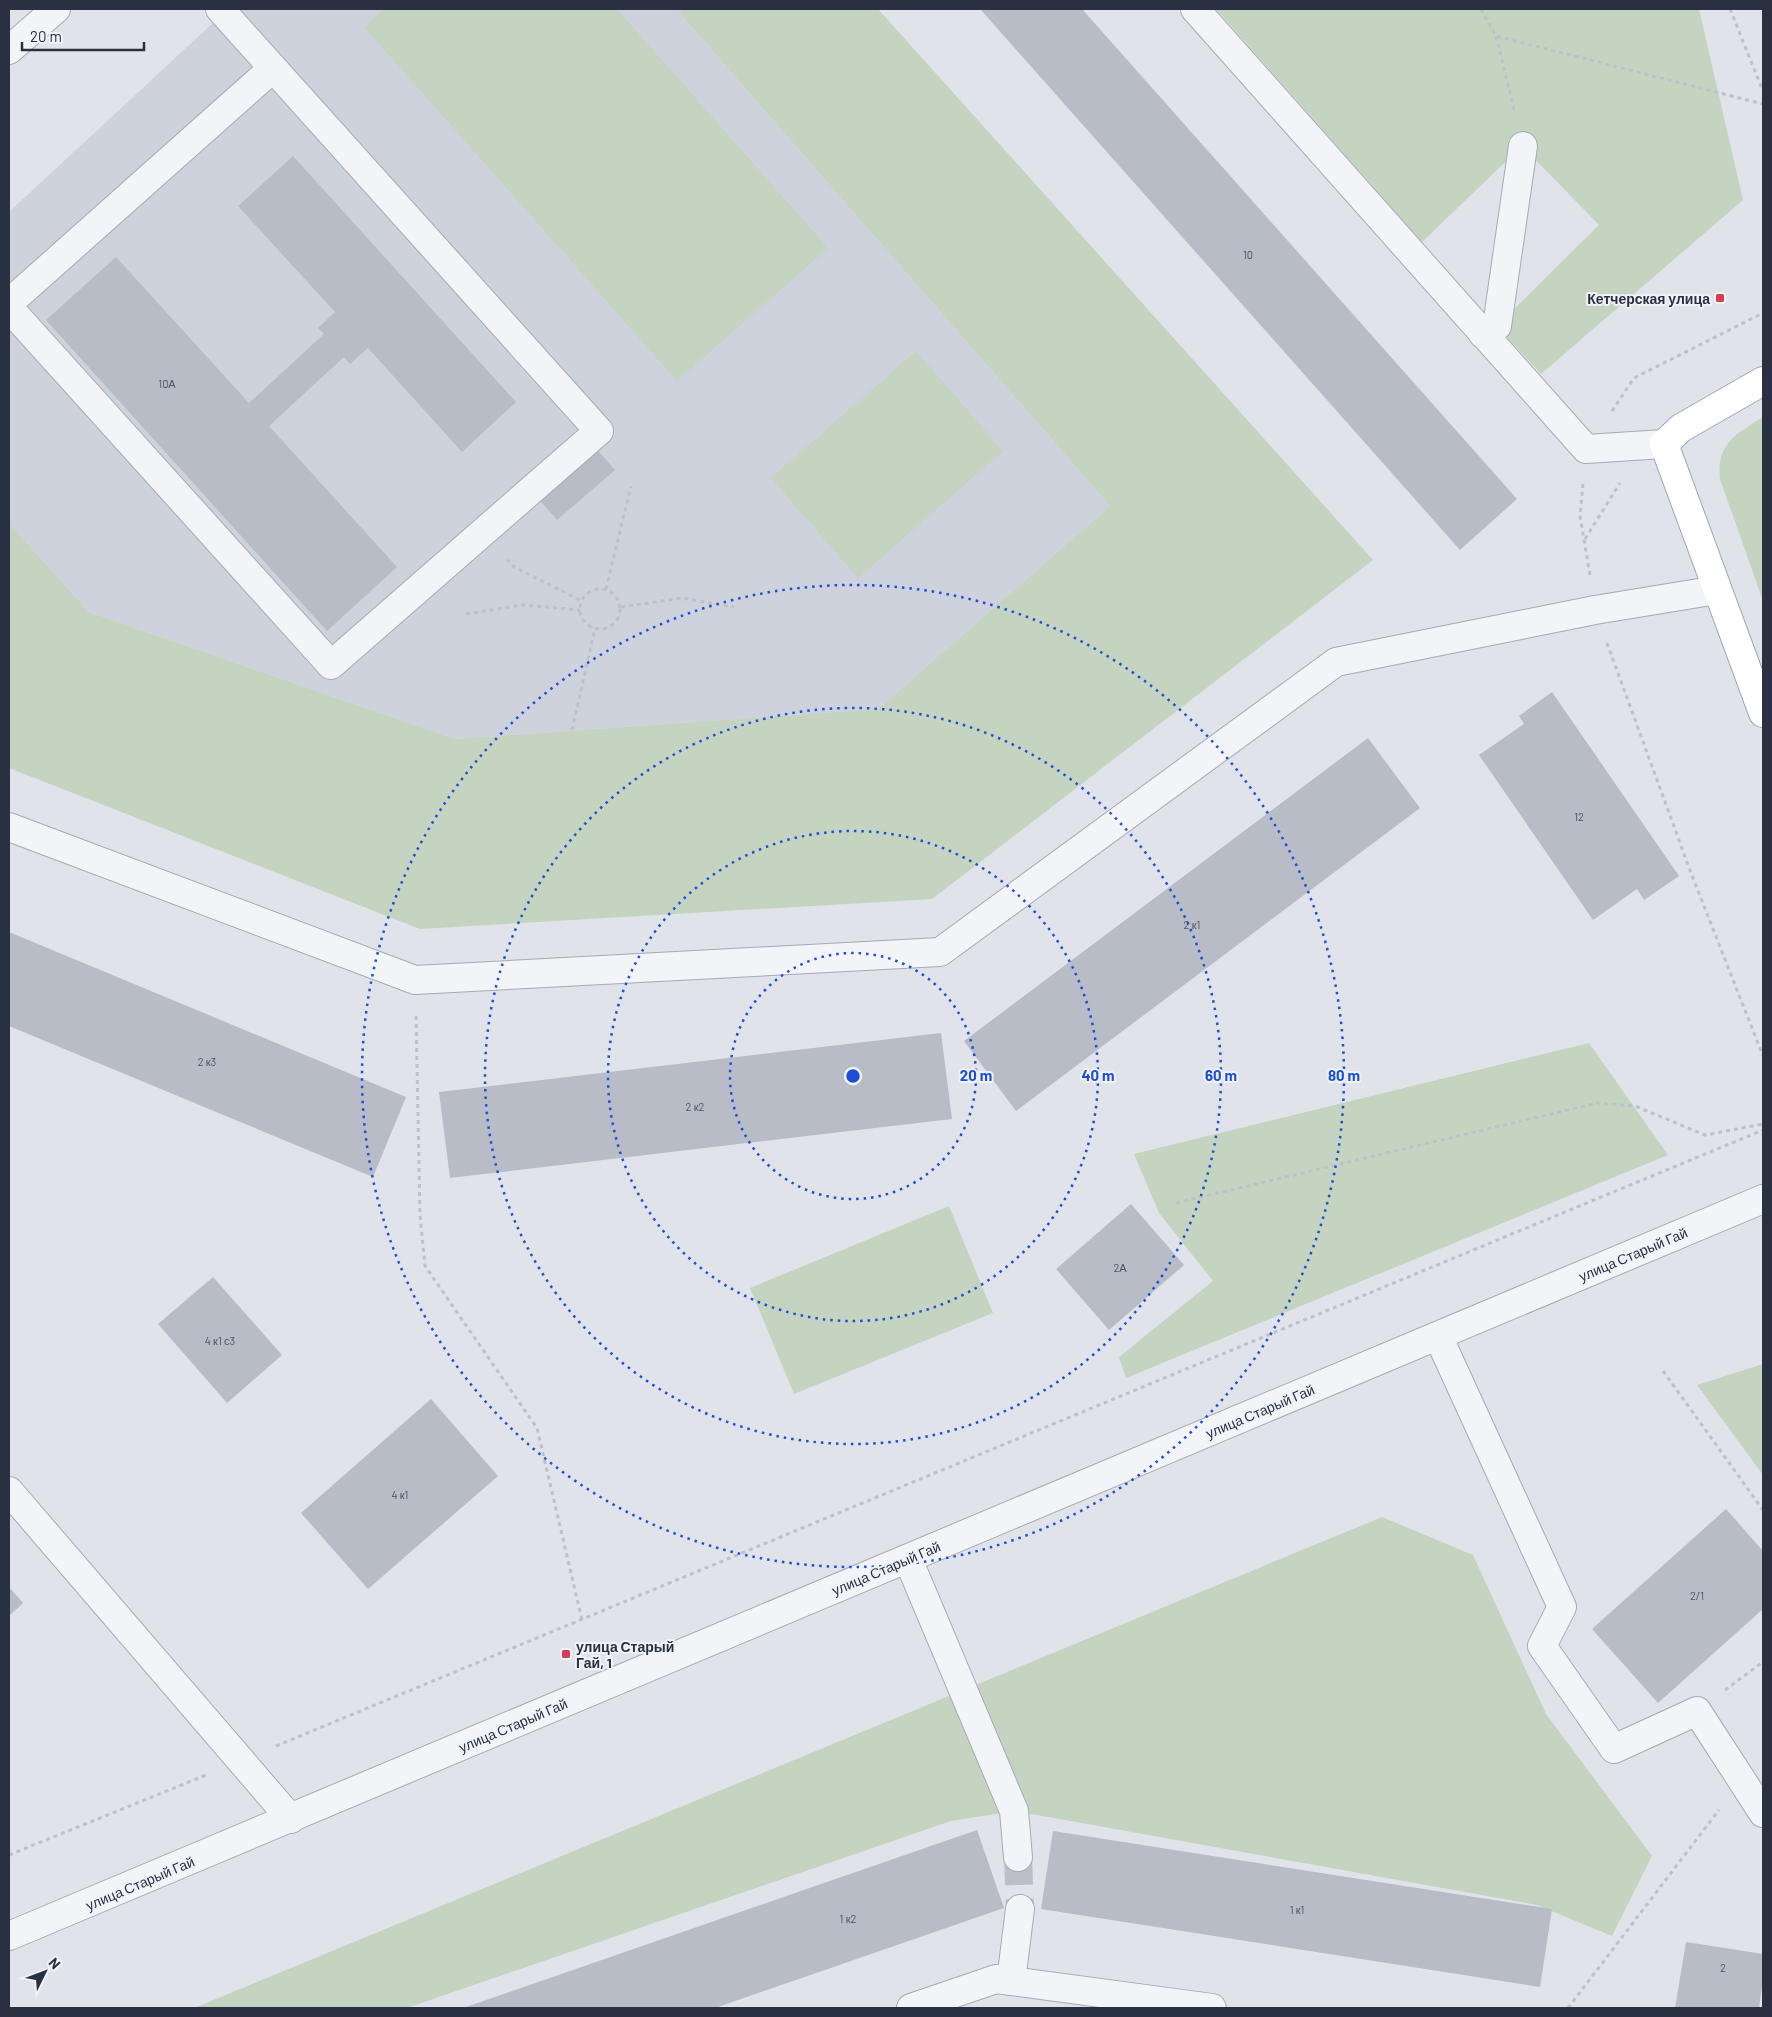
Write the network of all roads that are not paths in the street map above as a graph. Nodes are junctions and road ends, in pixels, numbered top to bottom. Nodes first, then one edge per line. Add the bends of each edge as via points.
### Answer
1 (56, 9) edge
2 (220, 9) edge
3 (1195, 9) edge
4 (9, 50) edge
5 (273, 68) junction
6 (1522, 146) road end
7 (9, 303) edge
8 (9, 308) edge
9 (1483, 334) junction
10 (1763, 381) edge
11 (1654, 445) junction
12 (1717, 590) junction
13 (1763, 713) edge
14 (9, 827) edge
15 (1763, 1199) edge
16 (1438, 1336) junction
17 (9, 1491) edge
18 (908, 1560) junction
19 (1763, 1813) edge
20 (291, 1819) junction
21 (1018, 1856) tunnel mouth
22 (1020, 1909) tunnel mouth
23 (9, 1936) edge
24 (1011, 1981) junction
25 (1120, 2001) edge
26 (911, 2008) edge
27 (1212, 2008) edge

1 - 4 street
2 - 5 street
3 - 9 street
5 - 7 street
5 - 8 street via 599,431 331,665
6 - 9 street via 1497,326
9 - 11 street via 1586,449
10 - 11 main road
11 - 12 main road
12 - 13 main road
12 - 14 street via 1595,610 1336,662 940,952 415,980
15 - 16 street, улица Старый Гай
16 - 18 street, улица Старый Гай
16 - 19 street via 1562,1607 1542,1646 1614,1749 1697,1711
17 - 20 street
18 - 20 street, улица Старый Гай
18 - 21 street via 1014,1811
20 - 23 street, улица Старый Гай
22 - 24 street
24 - 25 street
24 - 26 street via 996,1979
25 - 27 street

